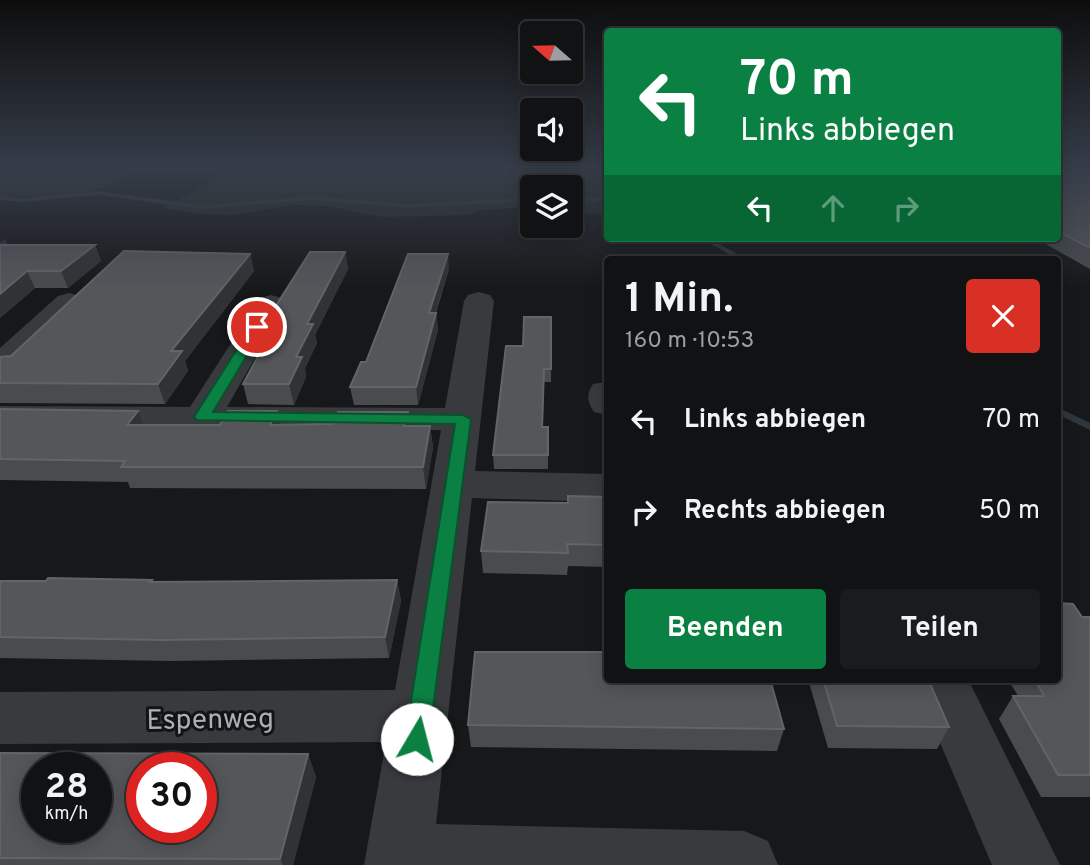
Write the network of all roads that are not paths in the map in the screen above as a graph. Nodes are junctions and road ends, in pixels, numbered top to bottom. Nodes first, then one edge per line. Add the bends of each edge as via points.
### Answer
1 (480, 301) dead end
2 (69, 302) edge
3 (271, 304) dead end
4 (0, 366) edge
5 (0, 417) edge
6 (202, 417) junction
7 (463, 419) junction
8 (454, 484) junction
9 (604, 488) edge
10 (942, 683) edge
11 (420, 716) junction
12 (0, 718) edge
13 (399, 861) edge
14 (744, 865) edge
15 (1026, 865) edge

1 - 7 street
2 - 4 street
3 - 6 street
5 - 6 street
6 - 7 street
7 - 8 street
8 - 9 street
8 - 11 street
10 - 15 street
11 - 12 street, Espenweg
11 - 13 street
13 - 14 street

